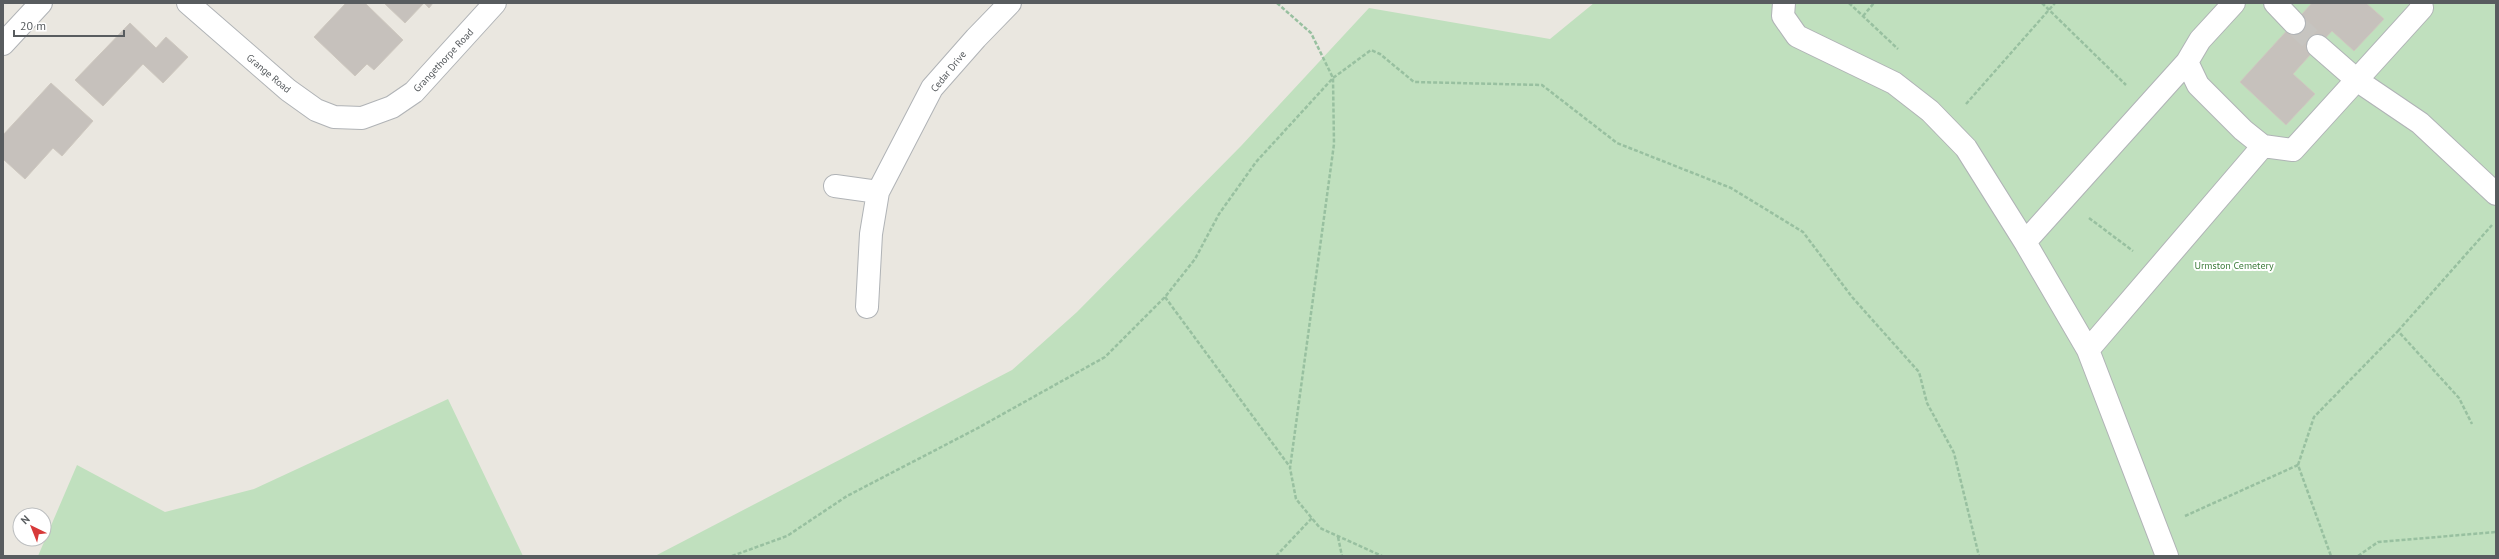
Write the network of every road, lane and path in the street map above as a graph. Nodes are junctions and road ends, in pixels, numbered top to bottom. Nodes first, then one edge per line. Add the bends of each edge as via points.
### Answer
1 (41, 3) edge
2 (188, 3) edge
3 (495, 3) edge
4 (1010, 3) edge
5 (1277, 3) edge
6 (1784, 3) edge
7 (1874, 3) edge
8 (2042, 3) edge
9 (2055, 3) edge
10 (2234, 3) edge
11 (2275, 3) edge
12 (2421, 3) edge
13 (2049, 9) junction
14 (1863, 16) dead end
15 (2294, 23) tunnel mouth
16 (3, 44) edge
17 (2318, 46) tunnel mouth
18 (2187, 62) junction
19 (1333, 78) junction
20 (2358, 81) junction
21 (2128, 87) dead end
22 (362, 118) joint
23 (1946, 127) junction
24 (2263, 146) junction
25 (835, 186) dead end
26 (878, 192) junction
27 (2496, 194) edge
28 (2065, 199) junction
29 (2496, 220) edge
30 (2026, 242) junction
31 (2157, 270) junction
32 (1165, 297) junction
33 (867, 307) dead end
34 (2398, 331) junction
35 (2088, 350) junction
36 (2472, 424) dead end
37 (2298, 465) junction
38 (1290, 468) junction
39 (1312, 518) junction
40 (2156, 529) junction
41 (2496, 532) edge
42 (1338, 536) junction
43 (732, 556) edge
44 (1276, 556) edge
45 (1342, 556) edge
46 (1382, 556) edge
47 (1978, 556) edge
48 (2167, 556) edge
49 (2331, 556) edge
50 (2358, 556) edge

1 - 16 street
2 - 22 street, Grange Road via 288,90 316,110 334,117
3 - 22 street, Grangethorpe Road via 414,92 392,107
4 - 26 street, Cedar Drive via 932,88
5 - 19 path via 1311,34
6 - 23 street via 1782,16 1797,36 1894,83
7 - 14 path
8 - 13 path
9 - 13 path
10 - 18 street via 2200,40
11 - 15 street
12 - 20 street via 2422,8
13 - 21 path
13 - 23 path
17 - 20 street
18 - 24 street via 2198,85 2243,130
18 - 28 street
19 - 32 path via 1256,162 1219,214 1195,259
19 - 38 path via 1334,144
19 - 47 path via 1371,50 1380,54 1414,82 1542,86 1617,143 1731,188 1803,232 1852,297 1919,372 1927,403 1954,453
20 - 24 street via 2293,150
20 - 27 street via 2420,123
23 - 30 street via 1966,148
24 - 31 street
25 - 26 street
26 - 33 street, Cedar Drive via 871,234
28 - 30 street
28 - 31 path
29 - 34 path
30 - 35 street
31 - 35 street
32 - 38 path
32 - 43 path via 1105,357 976,429 847,496 787,536
34 - 36 path via 2459,398
34 - 37 path via 2314,417
35 - 40 street
37 - 40 path
37 - 49 path
38 - 39 path via 1296,498
39 - 42 path via 1320,528
39 - 44 path
40 - 48 street
41 - 50 path via 2378,542
42 - 45 path
42 - 46 path

